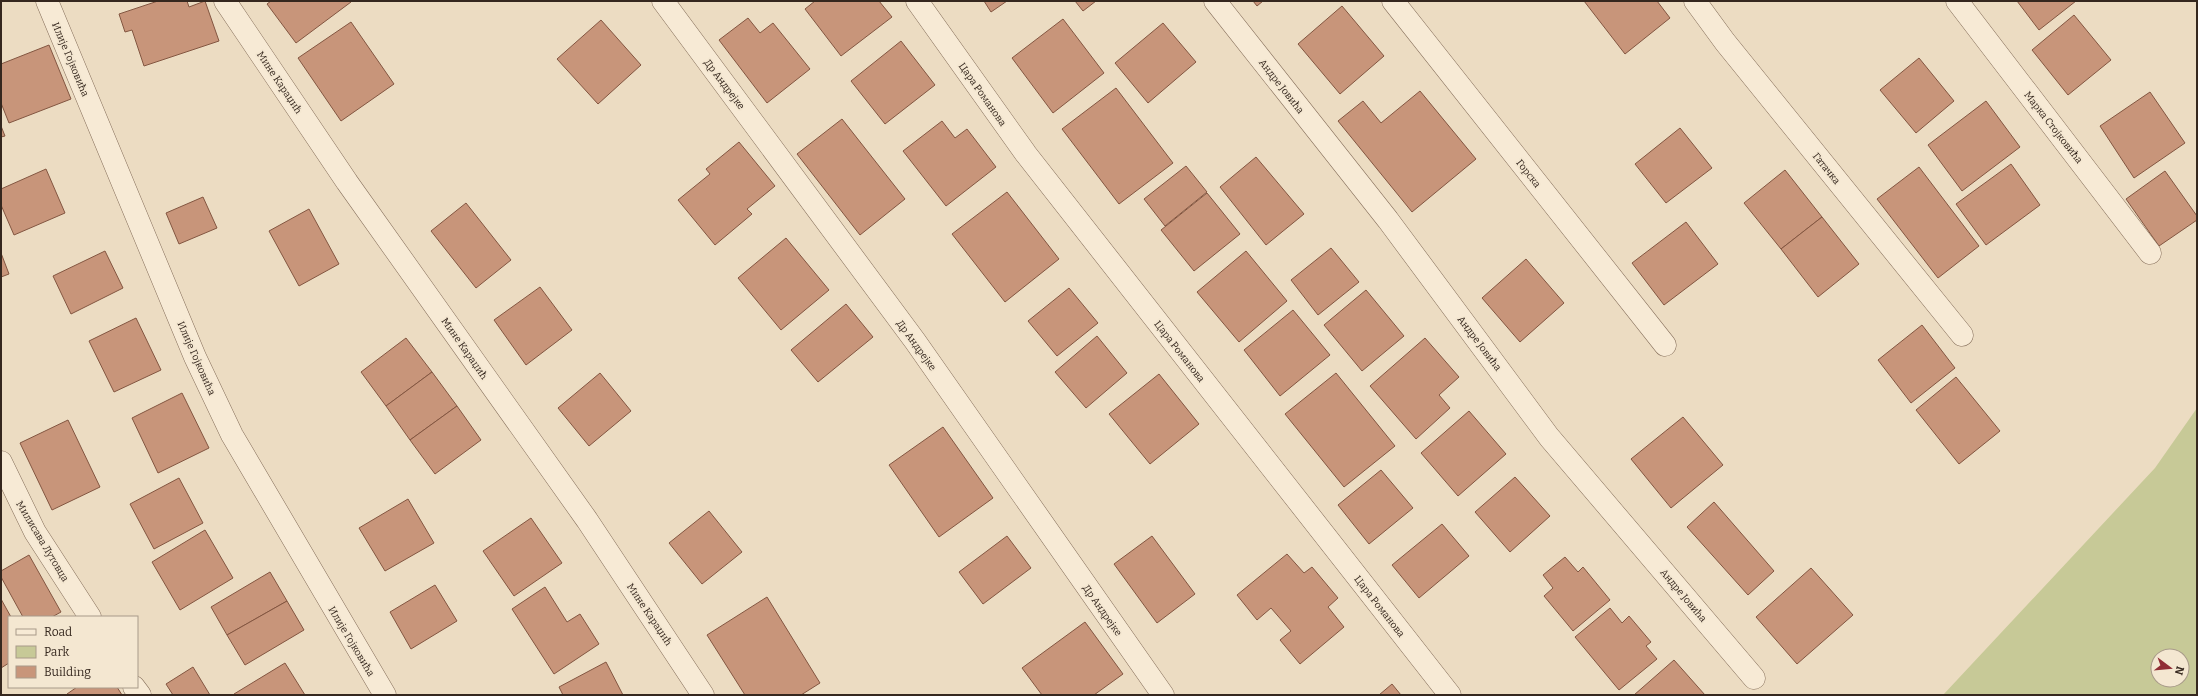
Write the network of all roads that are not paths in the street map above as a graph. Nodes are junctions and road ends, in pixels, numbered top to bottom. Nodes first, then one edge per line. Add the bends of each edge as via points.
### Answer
1 (47, 1) edge
2 (225, 1) edge
3 (663, 1) edge
4 (917, 1) edge
5 (1215, 1) edge
6 (1393, 1) edge
7 (1695, 1) edge
8 (1957, 1) edge
9 (2150, 253) dead end
10 (1962, 335) dead end
11 (1665, 345) dead end
12 (1, 462) edge
13 (89, 616) edge
14 (1754, 678) dead end
15 (385, 695) edge
16 (703, 695) edge
17 (1162, 695) edge
18 (1450, 695) edge

1 - 15 street, Илије Гојковића via 195,357 232,435
2 - 16 street, Мине Караџић via 347,182 587,520
3 - 17 street, Др Андрејке via 915,341
4 - 18 street, Цара Романова via 1026,154
5 - 14 street, Андре Јовића via 1388,220 1549,437
6 - 11 street, Горска
7 - 10 street, Гатачка via 1725,42
8 - 9 street, Марка Стојковића
12 - 13 street, Милисава Лутовца via 35,532

